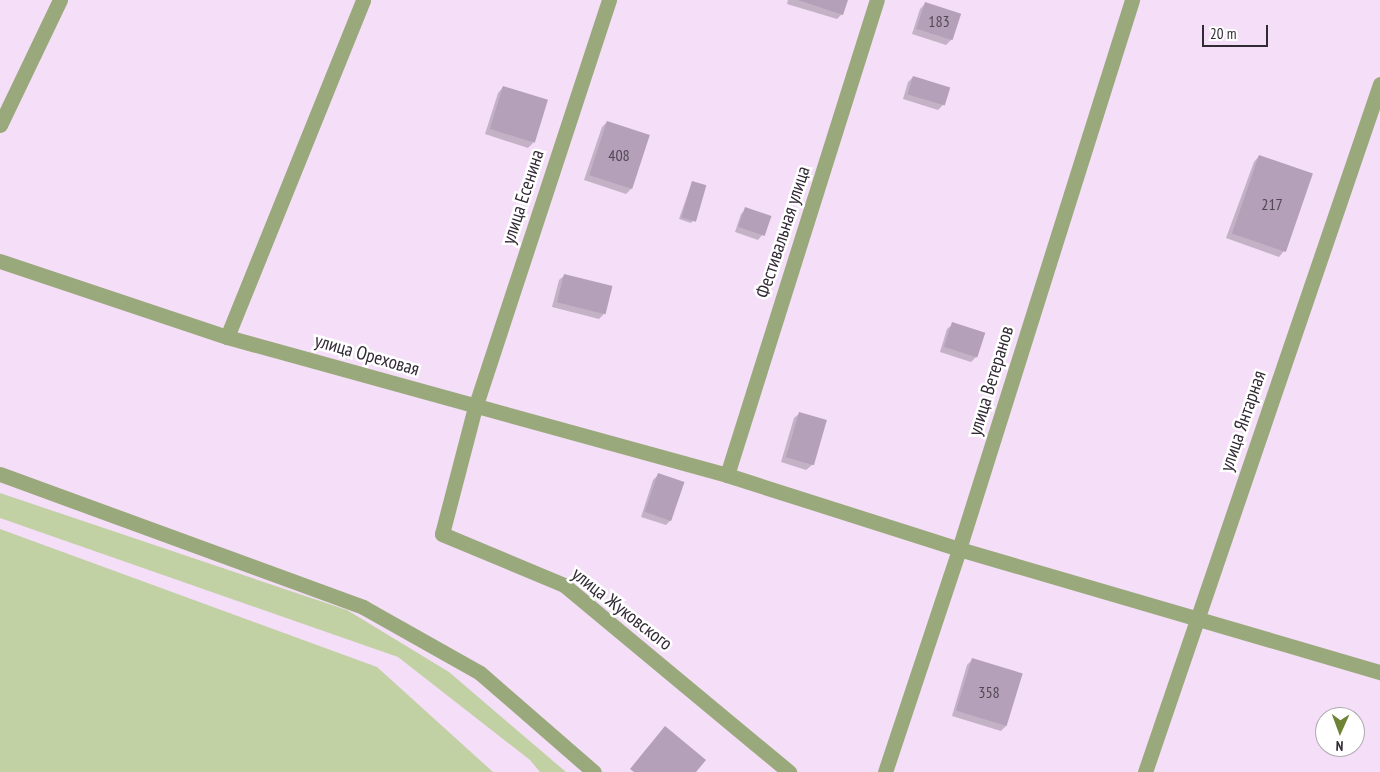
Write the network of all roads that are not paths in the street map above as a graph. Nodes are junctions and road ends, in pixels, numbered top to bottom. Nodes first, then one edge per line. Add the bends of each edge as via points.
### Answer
1 (60, 0) edge
2 (363, 0) edge
3 (610, 0) edge
4 (877, 0) edge
5 (1132, 0) edge
6 (1380, 84) edge
7 (0, 125) edge
8 (0, 261) edge
9 (227, 337) junction
10 (475, 407) junction
11 (0, 474) edge
12 (727, 475) junction
13 (959, 548) junction
14 (1196, 619) junction
15 (1380, 672) edge
16 (594, 772) edge
17 (789, 772) edge
18 (885, 772) edge
19 (1145, 772) edge

1 - 7 street
2 - 9 street
3 - 10 street, улица Есенина
4 - 12 street, Фестивальная улица
5 - 13 street, улица Ветеранов
6 - 14 street, улица Янтарная
8 - 9 street, улица Ореховая
9 - 10 street, улица Ореховая
10 - 12 street, улица Ореховая
10 - 17 street, улица Жуковского via 442,534 564,585
11 - 16 street via 363,607 480,673
12 - 13 street, улица Ореховая
13 - 14 street, улица Ореховая
13 - 18 street, улица Ветеранов
14 - 15 street, улица Ореховая
14 - 19 street, улица Янтарная

